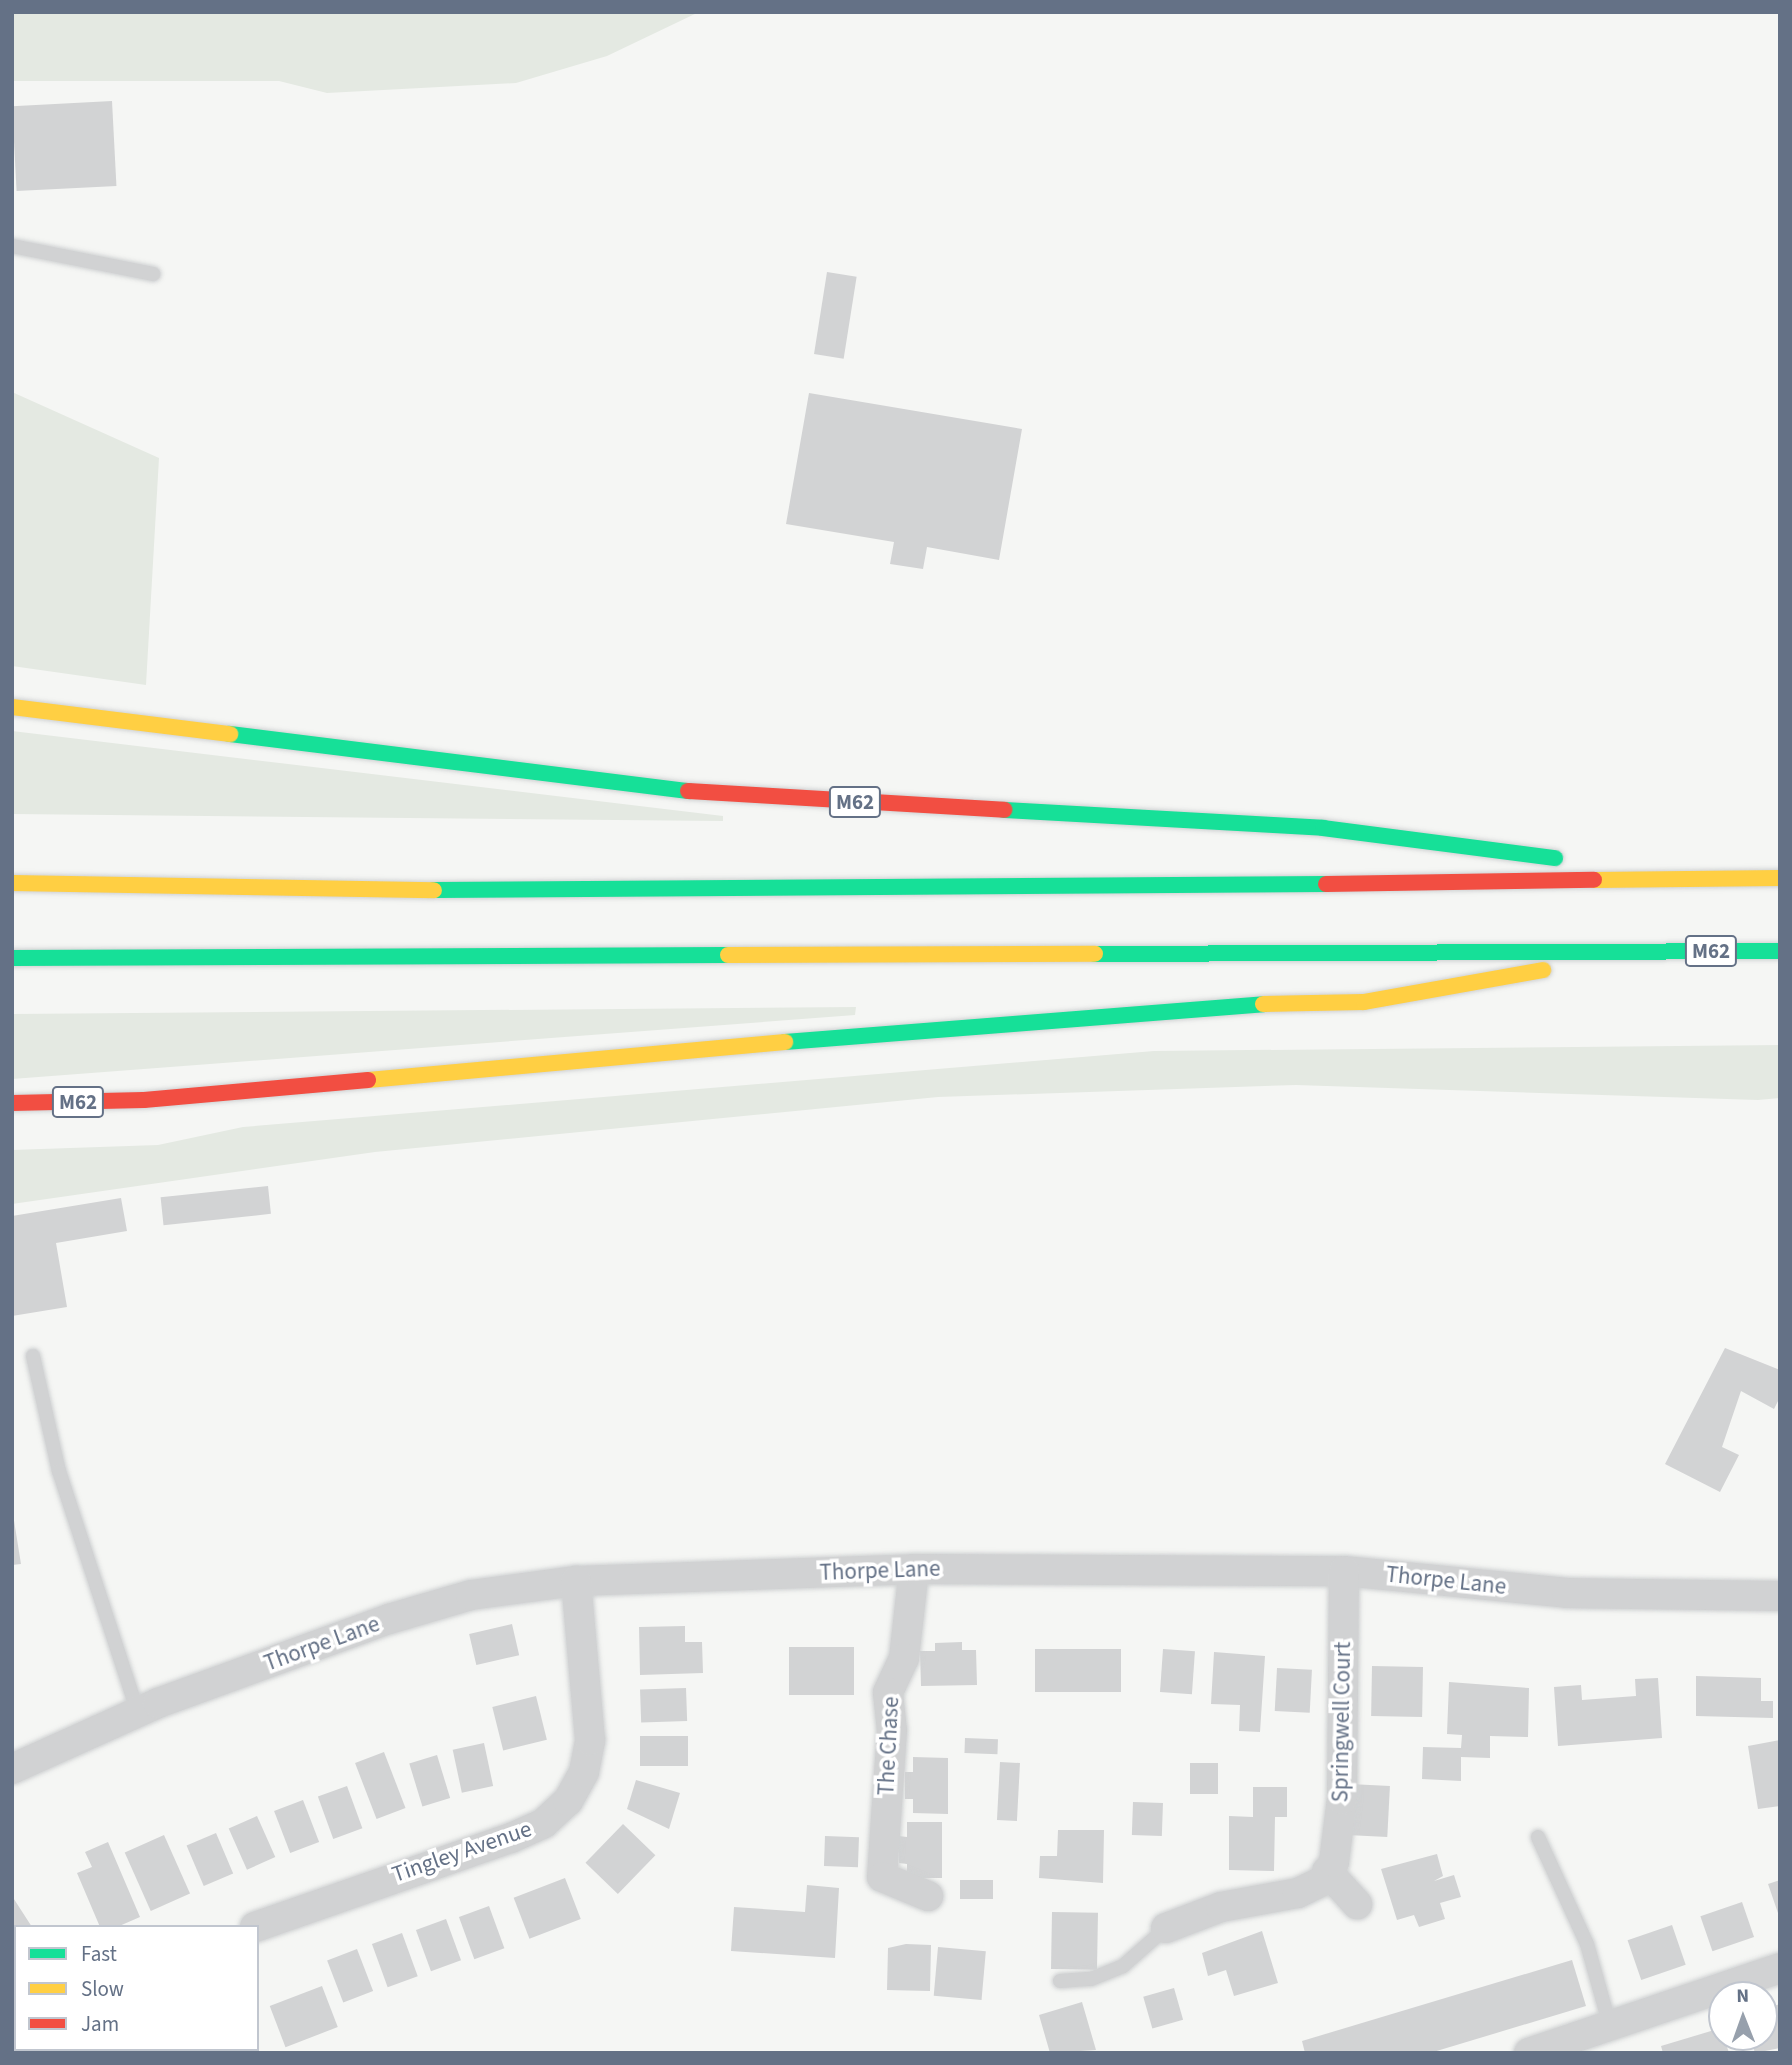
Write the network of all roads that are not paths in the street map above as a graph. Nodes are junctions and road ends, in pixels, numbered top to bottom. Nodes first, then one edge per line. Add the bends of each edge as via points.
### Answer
1 (12, 246) edge
2 (153, 274) dead end
3 (12, 707) edge
4 (1699, 877) junction
5 (1780, 878) edge
6 (12, 883) edge
7 (1780, 951) edge
8 (1643, 952) junction
9 (12, 958) edge
10 (12, 1103) edge
11 (33, 1356) dead end
12 (914, 1569) junction
13 (1344, 1571) junction
14 (576, 1581) junction
15 (1780, 1596) edge
16 (138, 1712) junction
17 (12, 1769) edge
18 (1538, 1836) dead end
19 (1327, 1871) junction
20 (928, 1896) dead end
21 (1357, 1904) dead end
22 (259, 1926) edge
23 (1166, 1928) joint
24 (1780, 1968) edge
25 (1060, 1980) dead end
26 (1612, 2039) edge
27 (1529, 2053) edge

1 - 2 lane
3 - 4 highway, M62 via 702,793 1322,828
4 - 5 highway, M62
4 - 6 highway, M62 via 579,893
7 - 8 highway, M62
8 - 9 highway, M62
8 - 10 highway, M62 via 1364,1002 1196,1005 144,1100
11 - 16 lane via 59,1471
12 - 13 street, Thorpe Lane
12 - 14 street, Thorpe Lane
12 - 20 street, The Chase via 904,1658 888,1693 892,1730 882,1877
13 - 15 street, Thorpe Lane via 1567,1593
13 - 19 street, Springwell Court via 1342,1799 1339,1842
14 - 16 street, Thorpe Lane via 471,1595 412,1612
14 - 22 street, Tingley Avenue via 590,1740 584,1772 568,1801 544,1823 512,1838
16 - 17 street, Thorpe Lane
18 - 26 lane via 1587,1944
19 - 21 street
19 - 23 street via 1323,1881 1298,1893 1221,1908
23 - 25 lane via 1124,1966 1091,1979
24 - 26 street
26 - 27 street

